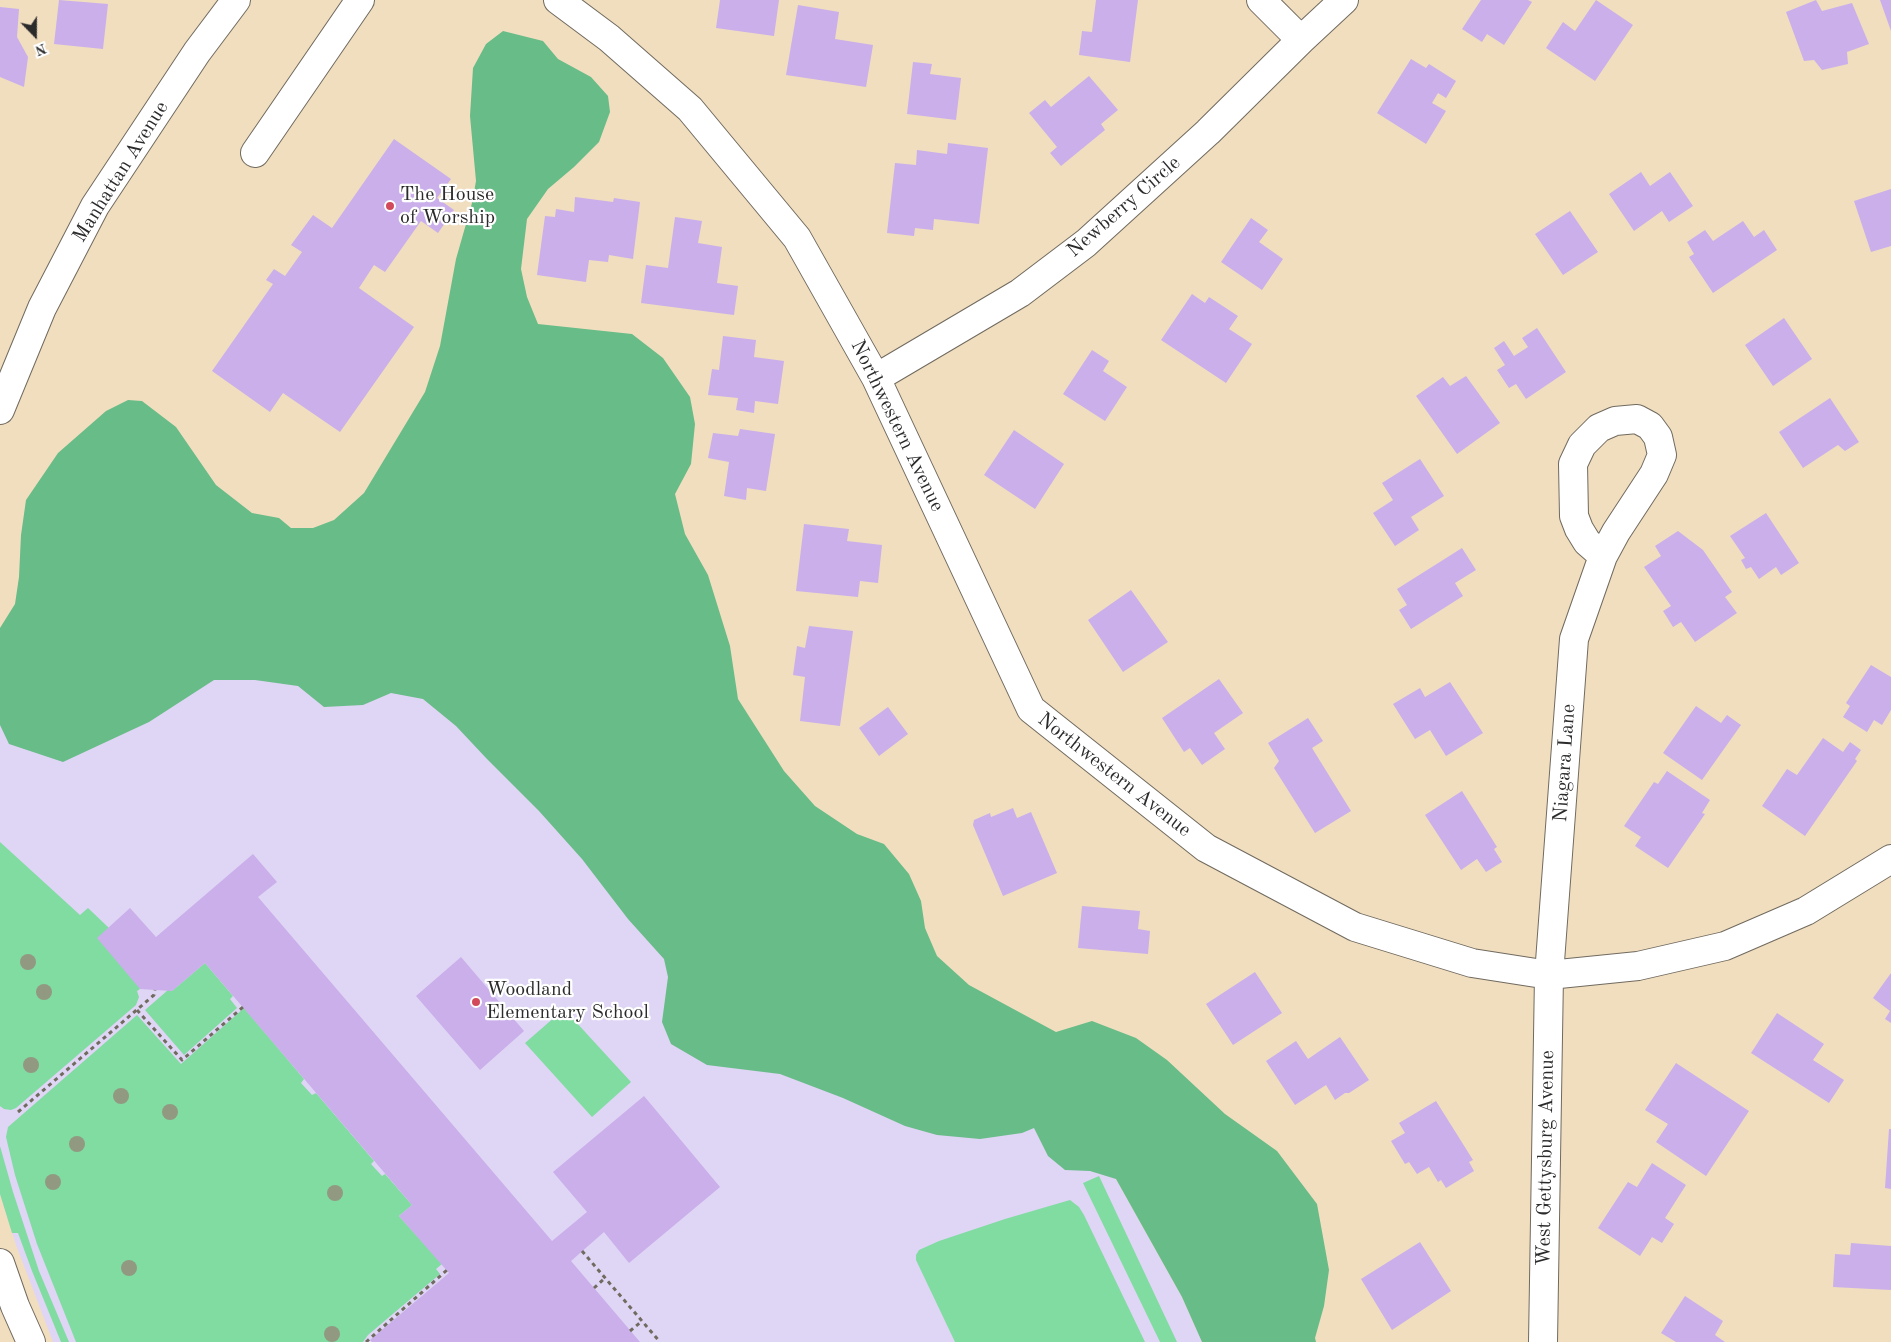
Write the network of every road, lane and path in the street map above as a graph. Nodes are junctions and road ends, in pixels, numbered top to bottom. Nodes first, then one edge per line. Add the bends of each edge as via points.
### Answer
1 (236, 0) edge
2 (360, 0) edge
3 (558, 0) edge
4 (1261, 0) edge
5 (1344, 0) edge
6 (1301, 40) junction
7 (255, 153) dead end
8 (876, 378) junction
9 (0, 410) edge
10 (1603, 556) junction
11 (1891, 859) edge
12 (1549, 975) junction
13 (155, 990) dead end
14 (243, 1007) dead end
15 (137, 1010) junction
16 (18, 1112) dead end
17 (582, 1251) dead end
18 (0, 1263) edge
19 (447, 1270) dead end
20 (605, 1278) junction
21 (594, 1288) dead end
22 (642, 1321) junction
23 (630, 1330) dead end
24 (31, 1342) edge
25 (366, 1342) edge
26 (660, 1342) edge
27 (1543, 1342) edge

1 - 9 street, Manhattan Avenue via 95,206 42,308
2 - 7 street
3 - 8 street, Northwestern Avenue via 609,38 696,117 797,238
4 - 6 street
5 - 6 street, Newberry Circle
6 - 8 street, Newberry Circle via 1208,132 1086,243 1020,293
8 - 12 street, Northwestern Avenue via 1031,709 1206,848 1356,927 1472,963
10 - 10 street, Niagara Lane via 1654,474 1662,455 1658,437 1650,426 1637,418 1615,421 1599,428 1582,446 1573,464 1574,516 1587,542
10 - 12 street, Niagara Lane via 1574,639
11 - 12 street, Northwestern Avenue via 1806,911 1725,946 1638,966
12 - 27 street, West Gettysburg Avenue
13 - 15 path via 154,995
14 - 15 path via 182,1060
15 - 16 path
17 - 20 path
18 - 24 street
19 - 25 path
20 - 21 path
20 - 22 path
22 - 23 path
22 - 26 path

